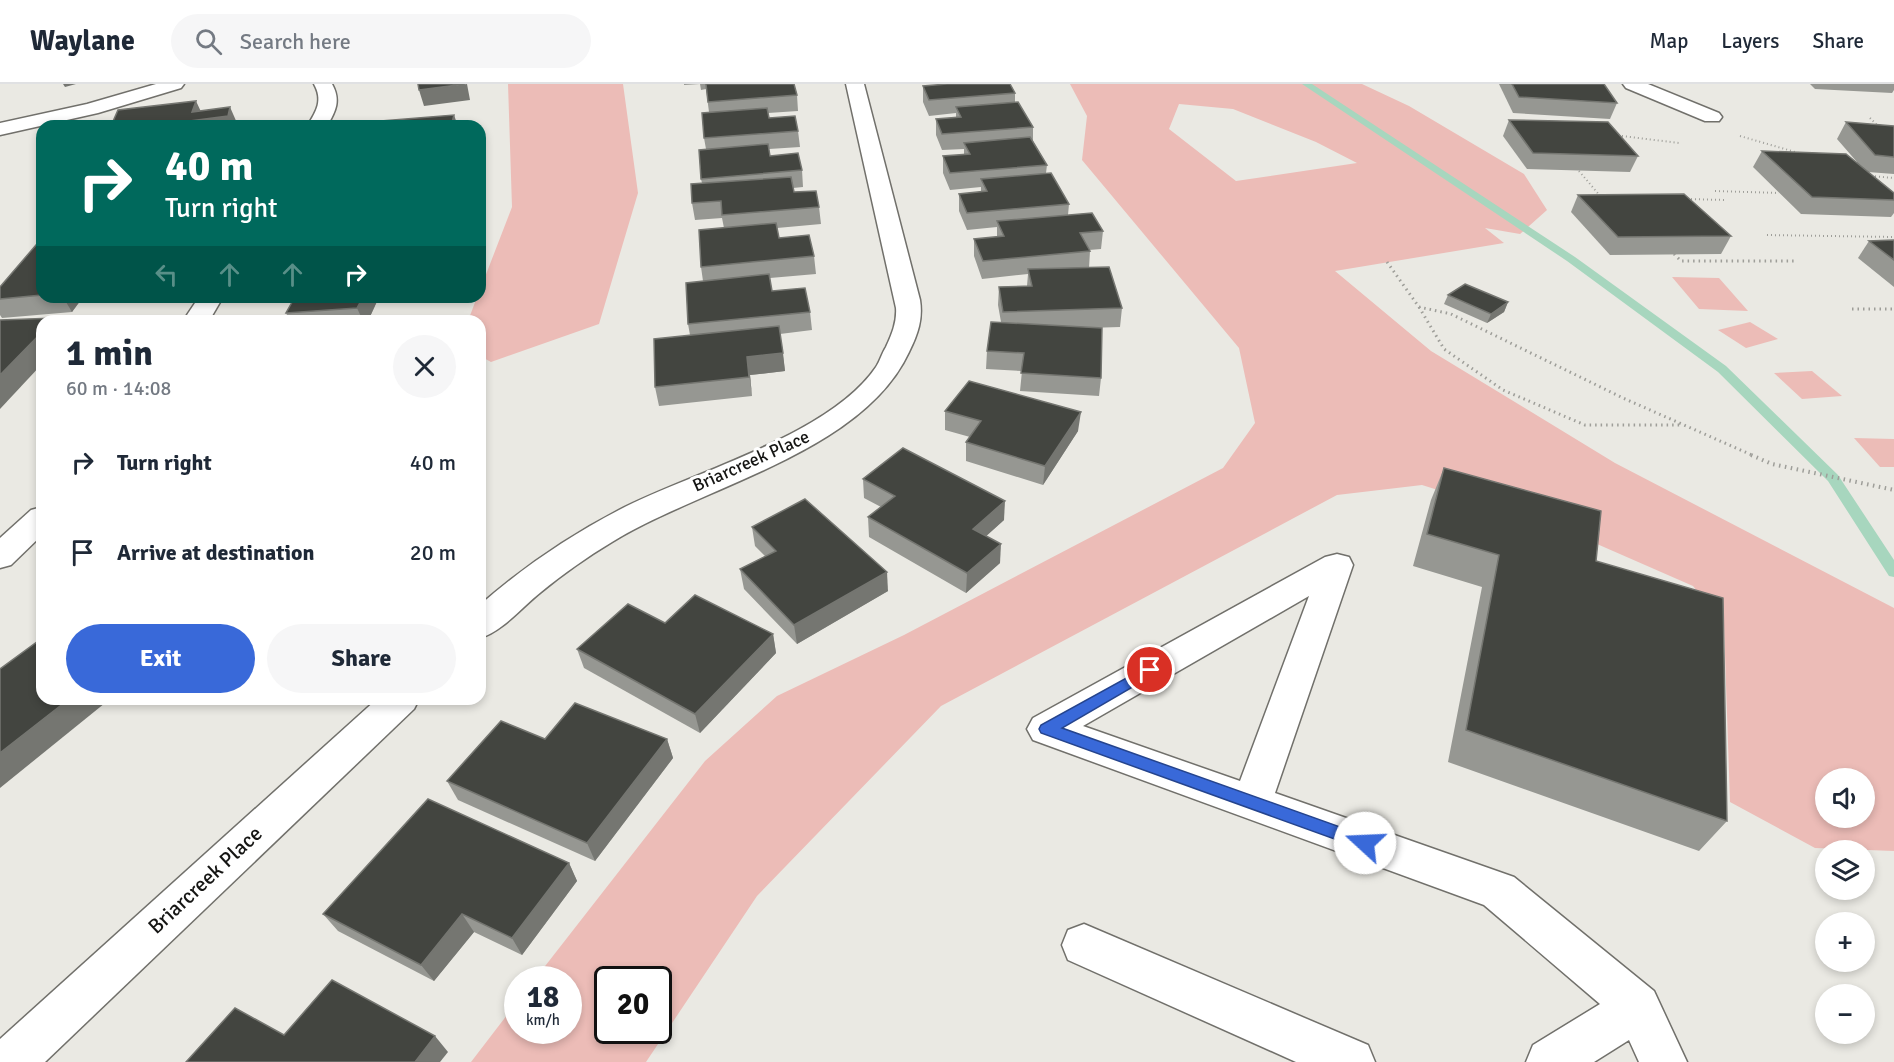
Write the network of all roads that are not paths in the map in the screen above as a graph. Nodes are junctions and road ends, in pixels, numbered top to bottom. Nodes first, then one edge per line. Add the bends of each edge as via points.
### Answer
1 (175, 84) edge
2 (323, 84) edge
3 (855, 84) edge
4 (1632, 84) edge
5 (1712, 117) dead end
6 (44, 120) edge
7 (321, 120) edge
8 (36, 122) edge
9 (0, 129) edge
10 (36, 523) edge
11 (0, 557) edge
12 (486, 619) edge
13 (395, 705) edge
14 (1252, 803) junction
15 (1084, 945) dead end
16 (1638, 1007) junction
17 (10, 1062) edge
18 (1351, 1062) edge
19 (1550, 1062) edge
20 (1663, 1062) edge

1 - 6 street
2 - 7 street via 330,106
3 - 12 street, Briarcreek Place via 904,284 909,317 899,352 876,385 809,436 630,518 517,591
4 - 5 street
8 - 9 street
10 - 11 street
13 - 17 street, Briarcreek Place
14 - 14 street via 1275,738 1337,565 1046,729
14 - 16 street via 1499,891
15 - 18 street
16 - 19 street
16 - 20 street

